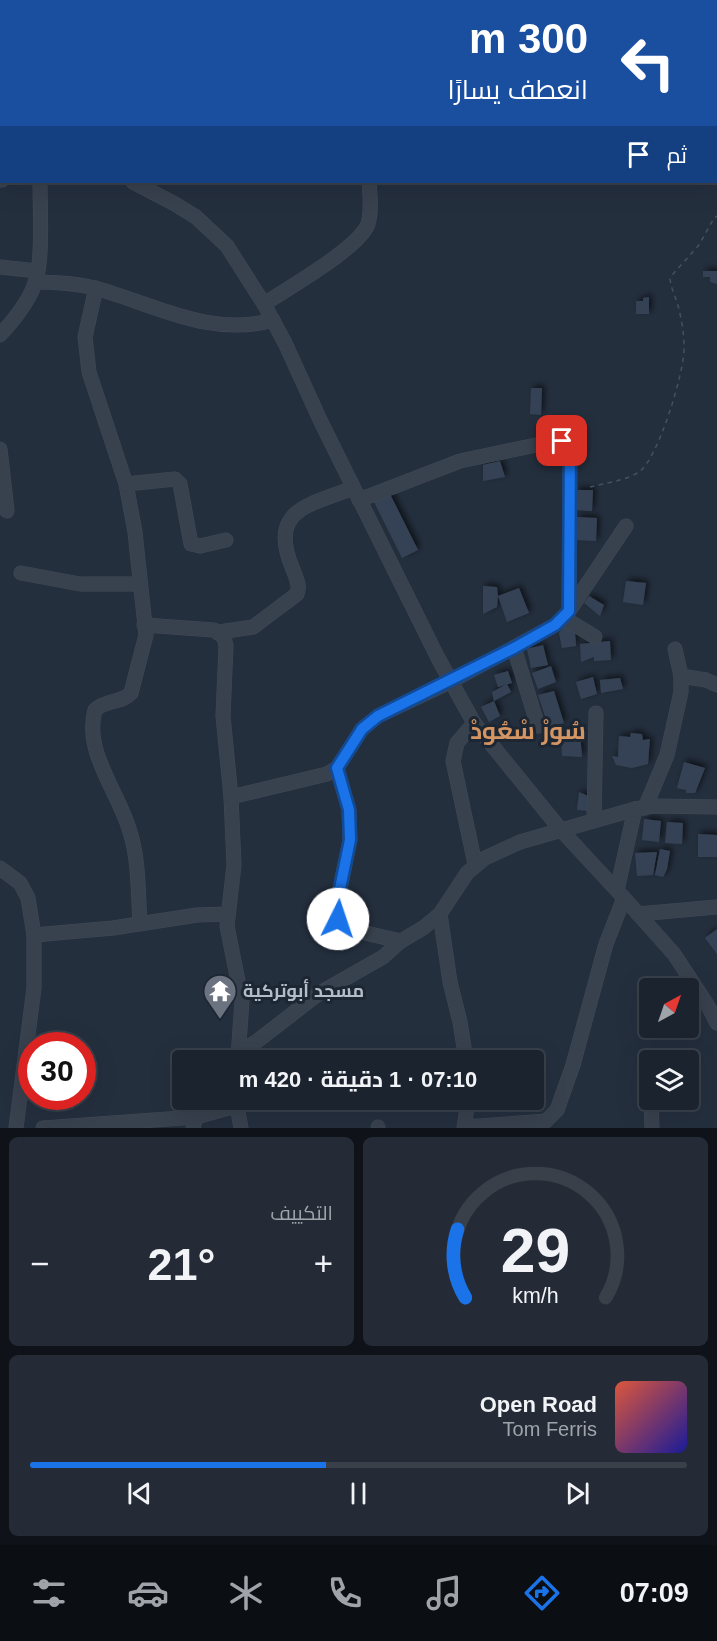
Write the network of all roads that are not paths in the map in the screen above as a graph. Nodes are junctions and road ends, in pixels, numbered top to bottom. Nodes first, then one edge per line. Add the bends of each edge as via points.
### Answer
1 (40, 183) edge
2 (135, 183) edge
3 (369, 183) edge
4 (0, 267) edge
5 (36, 277) junction
6 (96, 288) junction
7 (264, 304) junction
8 (273, 320) junction
9 (0, 335) edge
10 (0, 449) edge
11 (126, 484) junction
12 (356, 494) junction
13 (7, 511) dead end
14 (626, 526) dead end
15 (226, 540) dead end
16 (21, 573) dead end
17 (140, 584) junction
18 (566, 615) junction
19 (144, 625) junction
20 (219, 633) junction
21 (595, 637) dead end
22 (514, 648) junction
23 (675, 650) dead end
24 (681, 676) junction
25 (450, 681) junction
26 (717, 685) edge
27 (596, 713) dead end
28 (474, 723) junction
29 (538, 726) dead end
30 (337, 768) junction
31 (231, 797) junction
32 (717, 807) edge
33 (640, 808) junction
34 (594, 821) junction
35 (561, 830) junction
36 (475, 864) junction
37 (0, 868) edge
38 (621, 894) junction
39 (717, 907) edge
40 (228, 914) junction
41 (440, 914) junction
42 (638, 914) junction
43 (140, 923) junction
44 (34, 935) junction
45 (401, 941) junction
46 (717, 1023) edge
47 (238, 1050) edge
48 (245, 1050) edge
49 (464, 1050) edge
50 (221, 1110) edge
51 (237, 1110) edge
52 (467, 1110) edge
53 (651, 1110) edge
54 (194, 1122) edge
55 (465, 1127) edge
56 (16, 1128) edge
57 (43, 1128) edge
58 (241, 1128) edge
59 (652, 1128) edge

1 - 5 street
2 - 7 street via 176,204 215,233 228,246
3 - 7 street via 370,211 363,233
4 - 5 street
5 - 6 street
5 - 9 street via 19,313
6 - 8 street via 180,316 226,326
6 - 11 street via 85,337 89,372
7 - 8 street
8 - 12 street
10 - 13 street
11 - 15 street via 175,479 180,484 191,544 200,546
11 - 17 street
12 - 18 street via 460,461 562,441 570,448
12 - 20 street via 307,506 290,518 285,533 286,554 299,585 297,594 253,627
12 - 25 street
14 - 18 street
16 - 17 street via 80,584
17 - 19 street
18 - 21 street
18 - 22 street
19 - 20 street
19 - 43 street via 146,635 131,693 99,705 93,716 99,756 130,831
20 - 31 street via 226,646 223,716
22 - 25 street
22 - 29 street
23 - 24 street
24 - 26 street
24 - 33 street via 667,755
25 - 28 street
25 - 30 street via 369,722
27 - 34 street
28 - 35 street
28 - 36 street via 457,743 453,761
30 - 31 street via 327,774
30 - 45 street via 349,810 350,840 337,903 338,919 357,930
31 - 40 street via 234,865
32 - 33 street
33 - 34 street
33 - 38 street
34 - 35 street
35 - 36 street via 520,842
35 - 38 street
36 - 41 street
37 - 44 street via 20,884 27,898
38 - 42 street
38 - 55 street via 557,1110 546,1122
39 - 42 street
40 - 43 street
40 - 47 street via 229,942 242,1001
41 - 45 street
41 - 49 street
42 - 46 street via 674,954
43 - 44 street
44 - 56 street via 34,988
45 - 48 street via 383,957 318,994
50 - 54 street
51 - 58 street
52 - 55 street
53 - 59 street
54 - 57 street

